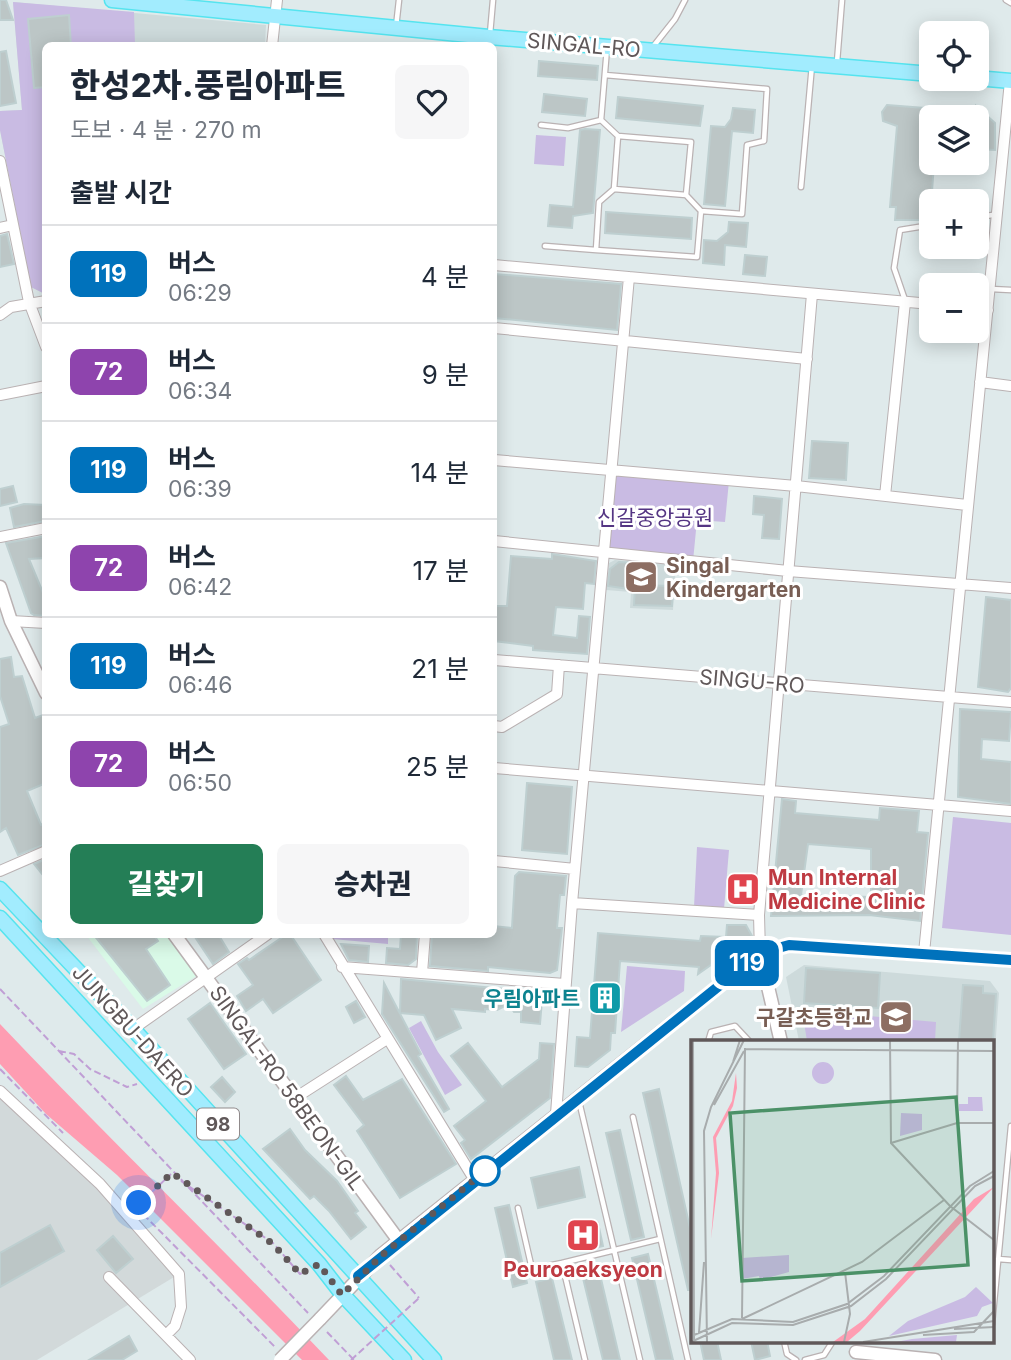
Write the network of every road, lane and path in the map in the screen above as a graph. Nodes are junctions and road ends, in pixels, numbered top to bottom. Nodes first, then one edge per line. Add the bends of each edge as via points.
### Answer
1 (112, 0) edge
2 (399, 0) edge
3 (493, 0) edge
4 (685, 0) edge
5 (842, 0) edge
6 (1006, 0) edge
7 (1011, 3) edge
8 (276, 7) edge
9 (396, 27) junction
10 (489, 41) edge
11 (272, 42) edge
12 (607, 47) junction
13 (650, 51) junction
14 (812, 64) junction
15 (836, 66) junction
16 (919, 73) edge
17 (605, 75) junction
18 (989, 78) edge
19 (1011, 79) edge
20 (601, 120) junction
21 (541, 125) dead end
22 (618, 136) junction
23 (1007, 159) edge
24 (0, 162) edge
25 (801, 187) dead end
26 (614, 189) junction
27 (686, 195) junction
28 (701, 211) junction
29 (989, 215) edge
30 (993, 215) dead end
31 (13, 225) junction
32 (919, 227) edge
33 (0, 228) edge
34 (545, 247) dead end
35 (596, 250) junction
36 (497, 265) edge
37 (629, 277) junction
38 (990, 288) joint
39 (1011, 290) edge
40 (812, 294) junction
41 (42, 301) edge
42 (29, 302) junction
43 (905, 302) junction
44 (919, 303) edge
45 (0, 316) edge
46 (497, 328) edge
47 (42, 336) edge
48 (623, 341) junction
49 (981, 343) edge
50 (807, 359) junction
51 (980, 382) junction
52 (1011, 386) edge
53 (42, 387) edge
54 (0, 395) edge
55 (497, 460) edge
56 (611, 470) junction
57 (796, 486) junction
58 (885, 496) junction
59 (967, 505) junction
60 (42, 529) edge
61 (0, 537) edge
62 (497, 541) edge
63 (603, 553) junction
64 (788, 571) junction
65 (959, 584) junction
66 (0, 587) edge
67 (1011, 588) edge
68 (6, 620) edge
69 (42, 623) edge
70 (497, 660) edge
71 (559, 665) junction
72 (593, 668) junction
73 (779, 683) junction
74 (42, 686) edge
75 (947, 697) junction
76 (1011, 702) edge
77 (497, 726) edge
78 (497, 768) edge
79 (583, 774) junction
80 (770, 789) junction
81 (937, 804) junction
82 (1011, 811) edge
83 (42, 853) edge
84 (497, 861) edge
85 (575, 869) junction
86 (0, 871) edge
87 (0, 889) edge
88 (572, 903) junction
89 (759, 915) junction
90 (0, 918) edge
91 (42, 934) edge
92 (46, 938) edge
93 (177, 938) edge
94 (262, 938) edge
95 (326, 938) edge
96 (425, 938) edge
97 (760, 953) junction
98 (924, 953) junction
99 (1011, 960) edge
100 (342, 967) junction
101 (422, 973) junction
102 (205, 976) junction
103 (565, 985) junction
104 (0, 989) edge
105 (132, 1029) junction
106 (387, 1039) junction
107 (708, 1040) edge
108 (749, 1040) edge
109 (781, 1040) edge
110 (58, 1051) junction
111 (0, 1069) edge
112 (151, 1080) junction
113 (0, 1091) edge
114 (578, 1097) junction
115 (295, 1098) junction
116 (556, 1114) junction
117 (633, 1117) dead end
118 (1011, 1126) edge
119 (68, 1138) dead end
120 (172, 1173) junction
121 (177, 1178) junction
122 (474, 1179) junction
123 (519, 1208) dead end
124 (660, 1239) junction
125 (399, 1241) junction
126 (613, 1249) junction
127 (998, 1259) junction
128 (1011, 1260) edge
129 (562, 1263) junction
130 (319, 1264) junction
131 (398, 1274) dead end
132 (358, 1276) junction
133 (109, 1277) dead end
134 (342, 1295) junction
135 (993, 1313) edge
136 (316, 1319) junction
137 (166, 1335) junction
138 (784, 1342) edge
139 (832, 1342) edge
140 (855, 1351) edge
141 (280, 1355) edge
142 (190, 1360) edge
143 (352, 1360) edge
144 (404, 1360) edge
145 (434, 1360) edge
146 (585, 1360) edge
147 (640, 1360) edge
148 (688, 1360) edge
149 (796, 1360) edge
150 (805, 1360) edge
151 (935, 1360) edge

1 - 8 main road, SINGAL-RO
2 - 9 lane
3 - 10 lane
4 - 13 lane
5 - 15 lane
6 - 7 lane
8 - 9 main road, SINGAL-RO
8 - 11 street
9 - 10 main road, SINGAL-RO
10 - 12 main road, SINGAL-RO
12 - 13 main road, SINGAL-RO
12 - 17 lane
13 - 14 main road, SINGAL-RO
14 - 15 main road, SINGAL-RO
14 - 25 lane
15 - 16 main road, SINGAL-RO
17 - 20 lane
17 - 28 lane via 767,89 764,141 747,145 742,214
18 - 19 main road
19 - 23 street
20 - 21 lane via 568,128
20 - 22 lane
22 - 26 lane
22 - 27 lane via 691,142
23 - 38 street
24 - 31 street
26 - 27 lane
26 - 35 lane via 599,202
27 - 28 lane
28 - 35 lane via 697,257
29 - 30 lane
31 - 33 street
31 - 42 street
32 - 43 lane via 900,230 894,268
34 - 35 lane
36 - 37 street
37 - 40 street
37 - 48 street
38 - 39 lane
40 - 43 street
40 - 50 street
41 - 42 street
42 - 45 street
42 - 47 street
43 - 44 street
43 - 58 street
46 - 48 street
48 - 50 street
48 - 56 street
49 - 51 street
50 - 57 street
51 - 52 street
51 - 59 street
53 - 54 street
55 - 56 street
56 - 57 street
56 - 63 street
57 - 58 street
57 - 64 street
58 - 59 street
59 - 65 street
60 - 61 street
62 - 63 street
63 - 64 street
63 - 72 street
64 - 65 street
64 - 73 street
65 - 67 street
65 - 75 street
66 - 68 street
68 - 69 street
68 - 74 street
70 - 71 street, SINGU-RO
71 - 72 street, SINGU-RO
71 - 77 street via 557,694
72 - 73 street, SINGU-RO
72 - 79 street
73 - 75 street, SINGU-RO
73 - 80 street
75 - 76 street, SINGU-RO
75 - 81 street
78 - 79 street
79 - 80 street
79 - 85 street
80 - 81 street
80 - 89 street
81 - 82 street
81 - 98 street
83 - 86 street
84 - 85 street
85 - 88 street
87 - 91 main road, JUNGBU-DAERO / 98
88 - 89 street
88 - 103 street
89 - 97 street
90 - 112 main road, JUNGBU-DAERO / 98
92 - 105 main road, JUNGBU-DAERO / 98
93 - 102 street, SINGAL-RO 58BEON-GIL
94 - 102 street
95 - 100 street
96 - 101 street
97 - 98 street via 789,945
97 - 109 street
97 - 114 street
98 - 99 street
100 - 101 street
100 - 106 street
101 - 103 street
102 - 105 street
102 - 115 street, SINGAL-RO 58BEON-GIL
103 - 116 street
104 - 110 path
105 - 132 main road, JUNGBU-DAERO / 98
106 - 115 street
106 - 122 street
107 - 108 lane via 711,1032 735,1026
110 - 112 path via 74,1054 90,1069 127,1087
110 - 120 path
111 - 119 path
112 - 130 main road, JUNGBU-DAERO / 98
113 - 137 street via 100,1184 179,1273 181,1307
114 - 116 street
114 - 126 lane
115 - 125 street, SINGAL-RO 58BEON-GIL
116 - 122 street
117 - 124 lane
118 - 127 lane
120 - 121 path
120 - 141 path via 136,1207
121 - 130 path via 273,1244 300,1274
121 - 136 path
122 - 125 street
123 - 129 lane via 532,1269
124 - 126 lane
124 - 148 lane
125 - 132 street
126 - 129 lane
126 - 147 lane
127 - 128 lane
127 - 135 lane
129 - 146 lane
130 - 134 main road, JUNGBU-DAERO / 98
131 - 143 path, bridge via 419,1298
132 - 134 street
132 - 145 main road, JUNGBU-DAERO / 98
133 - 137 street
134 - 136 street
134 - 144 main road, JUNGBU-DAERO / 98
136 - 141 street, bridge
136 - 143 path
137 - 142 street
138 - 149 lane
139 - 150 lane via 824,1355
140 - 151 street

